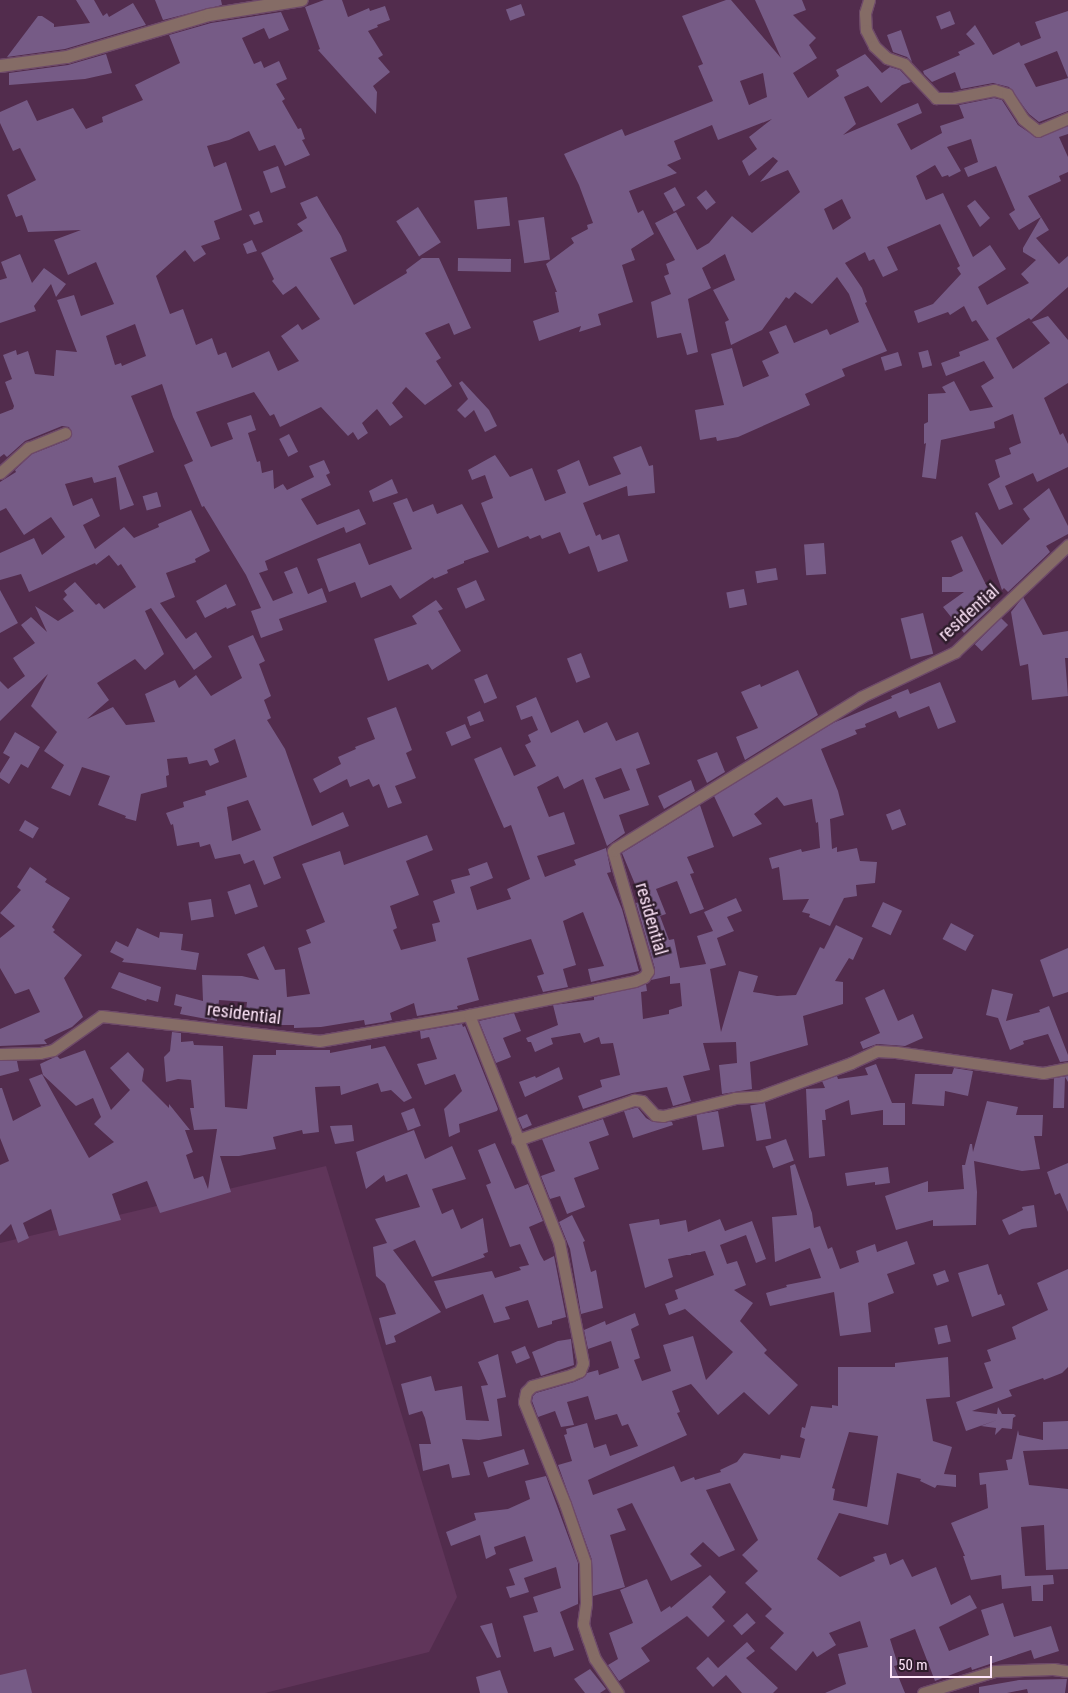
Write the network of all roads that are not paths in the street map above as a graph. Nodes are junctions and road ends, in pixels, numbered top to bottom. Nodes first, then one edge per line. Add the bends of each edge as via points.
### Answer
1 (302, 0) edge
2 (869, 0) edge
3 (0, 66) edge
4 (1068, 118) edge
5 (65, 433) dead end
6 (0, 473) edge
7 (1068, 545) edge
8 (469, 1015) junction
9 (0, 1054) edge
10 (1068, 1068) edge
11 (517, 1140) junction
12 (1068, 1671) edge
13 (618, 1693) edge
14 (923, 1693) edge

1 - 3 street via 209,15 67,57
2 - 4 street via 865,13 866,30 874,46 887,58 904,64 936,98 994,90 1007,94 1022,118 1038,132
5 - 6 street via 28,448
7 - 8 street, residential via 956,652 861,697 613,851 648,971 644,977 635,982
8 - 9 street, residential via 320,1042 101,1016 53,1050
8 - 11 street
10 - 11 street via 1043,1073 877,1052 761,1096 734,1098 663,1116 655,1115 642,1101 634,1100
11 - 13 street via 559,1242 584,1362 580,1371 532,1386 526,1392 524,1402 585,1562 583,1624 595,1659
12 - 14 street via 995,1671

